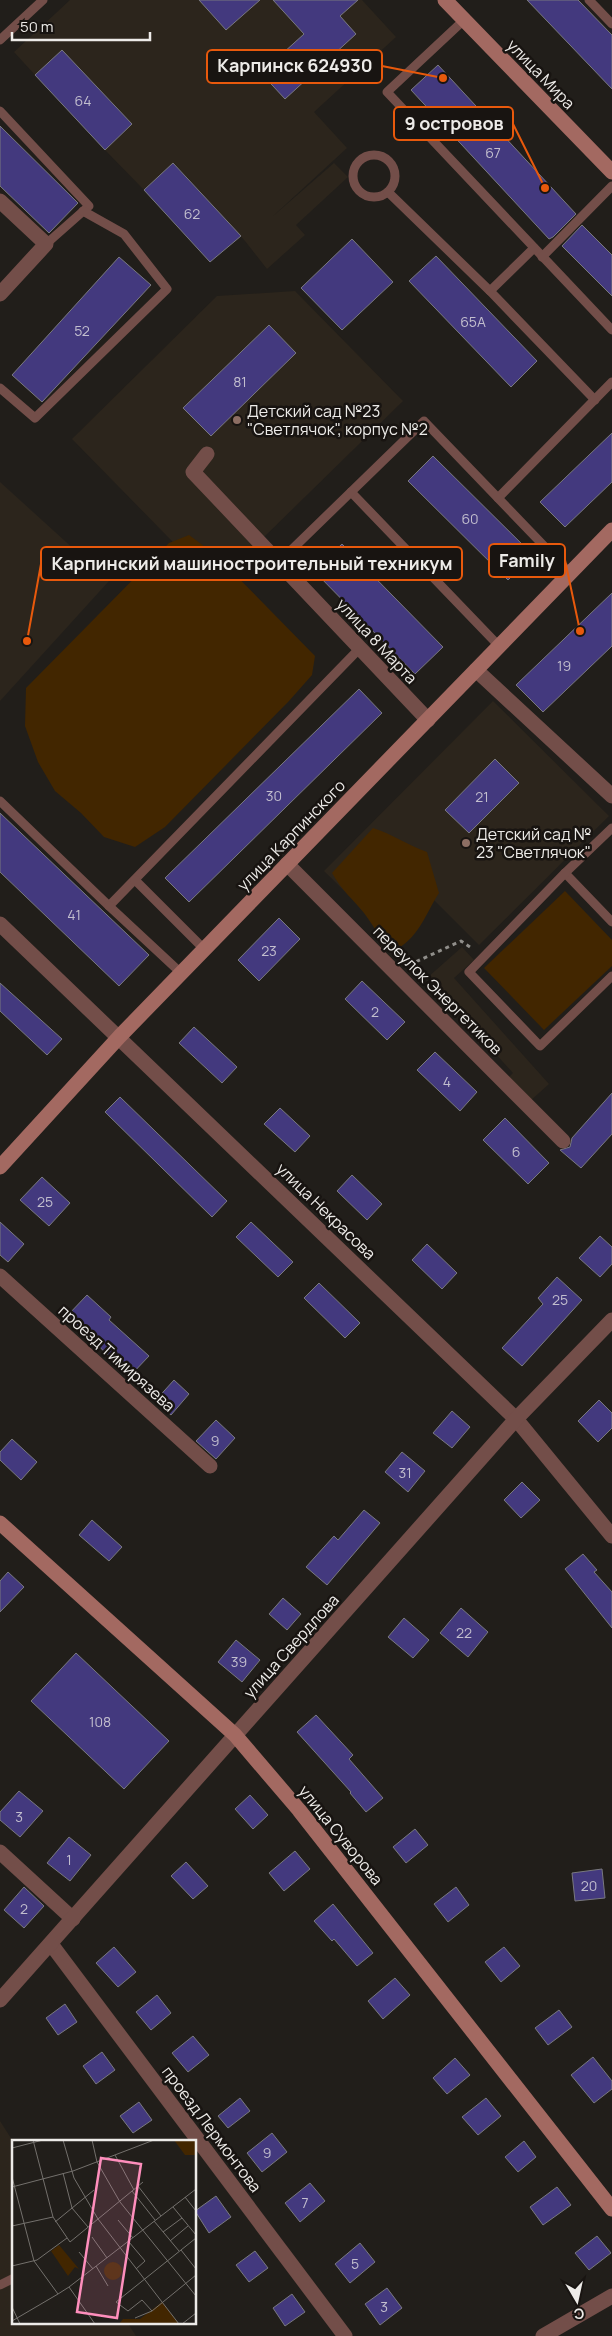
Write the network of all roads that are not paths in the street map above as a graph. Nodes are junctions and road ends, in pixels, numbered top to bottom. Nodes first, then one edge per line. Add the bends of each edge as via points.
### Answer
1 (43, 0) edge
2 (445, 0) edge
3 (589, 0) edge
4 (464, 20) junction
5 (612, 24) edge
6 (0, 40) edge
7 (0, 112) edge
8 (610, 168) edge
9 (612, 186) edge
10 (388, 192) junction
11 (0, 201) edge
12 (83, 211) junction
13 (46, 244) junction
14 (534, 248) junction
15 (542, 257) junction
16 (490, 290) junction
17 (0, 294) edge
18 (612, 330) edge
19 (612, 382) edge
20 (0, 388) edge
21 (595, 400) junction
22 (207, 454) dead end
23 (351, 492) junction
24 (498, 498) junction
25 (612, 530) edge
26 (278, 562) junction
27 (570, 573) junction
28 (499, 646) junction
29 (360, 648) junction
30 (476, 670) junction
31 (428, 720) junction
32 (612, 796) edge
33 (0, 801) edge
34 (612, 828) edge
35 (287, 864) junction
36 (565, 873) junction
37 (134, 880) junction
38 (109, 906) junction
39 (612, 922) edge
40 (0, 924) edge
41 (204, 949) junction
42 (181, 973) junction
43 (612, 976) edge
44 (120, 1036) junction
45 (563, 1141) dead end
46 (1, 1163) edge
47 (0, 1276) edge
48 (612, 1320) edge
49 (516, 1419) junction
50 (210, 1466) dead end
51 (0, 1523) edge
52 (612, 1536) edge
53 (235, 1735) junction
54 (0, 1852) edge
55 (73, 1919) junction
56 (51, 1944) junction
57 (0, 2000) edge
58 (612, 2209) edge
59 (12, 2279) edge
60 (0, 2285) edge
61 (612, 2296) edge
62 (346, 2336) edge
63 (543, 2336) edge

1 - 6 lane
2 - 4 street, улица Мира
3 - 5 lane
4 - 8 street, улица Мира
4 - 14 lane via 387,92
7 - 12 lane via 89,206
9 - 15 lane
10 - 10 lane via 394,180 392,167 376,156 363,159 353,176 357,189 369,196
10 - 16 lane
11 - 13 street
12 - 13 lane
12 - 20 lane via 124,234 167,288 35,418
13 - 17 street
14 - 15 lane
14 - 16 lane
15 - 18 lane
16 - 21 lane
19 - 21 lane
21 - 24 lane
22 - 26 street, улица 8 Марта via 193,472
23 - 24 lane via 424,421
23 - 26 lane
23 - 28 lane
24 - 27 lane
25 - 27 street, улица Карпинского
26 - 29 street, улица 8 Марта
27 - 28 street, улица Карпинского
28 - 30 street, улица Карпинского
29 - 31 street, улица 8 Марта
29 - 37 lane
30 - 31 street, улица Карпинского
30 - 32 street
31 - 35 street, улица Карпинского
33 - 38 lane
34 - 36 lane
35 - 41 street, улица Карпинского
35 - 45 street, переулок Энергетиков
36 - 39 lane
36 - 43 lane via 469,972 540,1046
37 - 38 lane
37 - 41 lane
38 - 42 lane
40 - 44 street, улица Некрасова
41 - 42 street, улица Карпинского
42 - 44 street, улица Карпинского
44 - 46 street, улица Карпинского
44 - 49 street, улица Некрасова
47 - 50 street, проезд Тимирязева
48 - 49 street, улица Свердлова
49 - 52 street, улица Некрасова
49 - 53 street, улица Свердлова
51 - 53 street, улица Суворова
53 - 55 street, улица Свердлова
53 - 58 street, улица Суворова via 299,1810
54 - 55 street
55 - 56 street, улица Свердлова
56 - 57 street, улица Свердлова
56 - 62 street, проезд Лермонтова
59 - 60 lane
61 - 63 street

